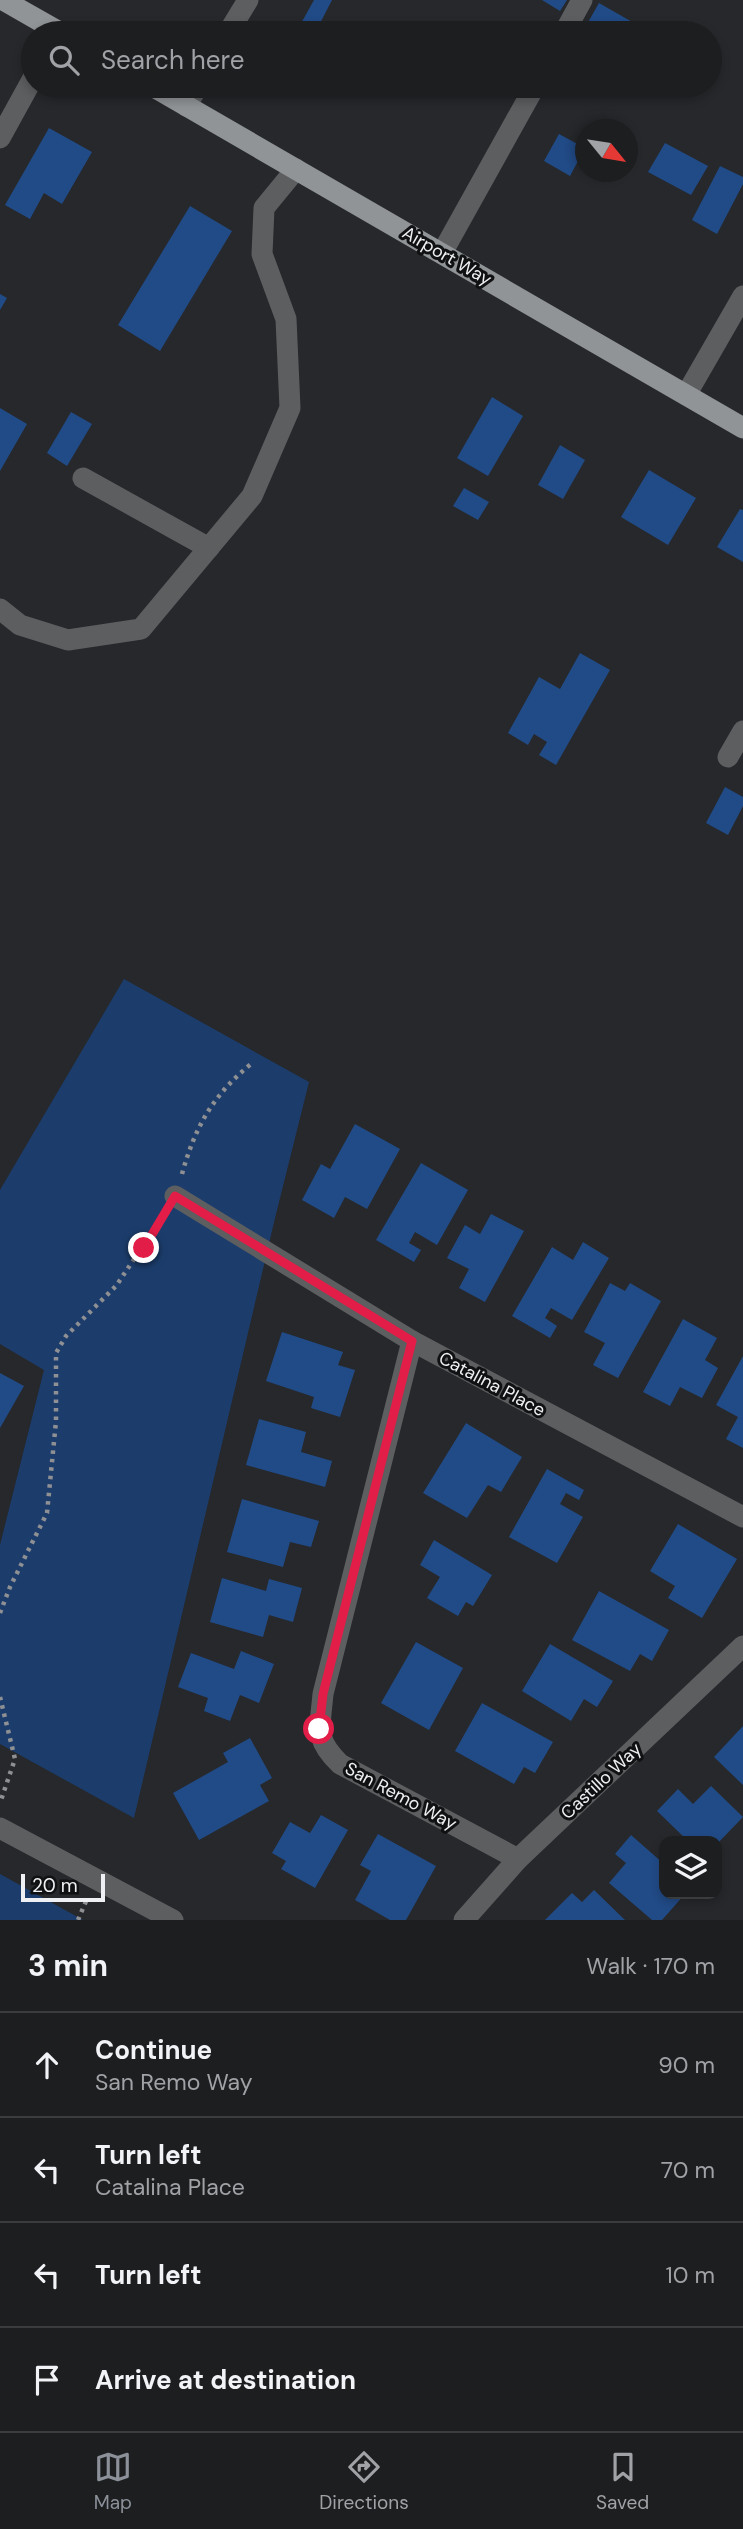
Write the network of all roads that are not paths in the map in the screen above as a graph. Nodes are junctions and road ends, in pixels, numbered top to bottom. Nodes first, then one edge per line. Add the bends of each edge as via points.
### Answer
1 (3, 0) edge
2 (248, 0) edge
3 (582, 0) edge
4 (39, 21) edge
5 (235, 21) edge
6 (571, 21) edge
7 (21, 93) edge
8 (172, 98) edge
9 (191, 98) edge
10 (528, 98) edge
11 (186, 106) junction
12 (6, 112) edge
13 (0, 138) edge
14 (296, 169) junction
15 (442, 253) junction
16 (743, 296) edge
17 (686, 395) junction
18 (743, 428) edge
19 (83, 478) dead end
20 (209, 548) junction
21 (0, 609) edge
22 (743, 731) edge
23 (728, 757) dead end
24 (175, 1196) road end
25 (412, 1341) junction
26 (743, 1517) edge
27 (743, 1646) edge
28 (0, 1828) edge
29 (518, 1860) junction
30 (173, 1920) edge
31 (464, 1920) edge

1 - 4 main road
2 - 5 street
3 - 6 street
7 - 12 street
8 - 11 main road, Airport Way
9 - 11 street
10 - 15 street
11 - 14 main road, Airport Way
12 - 13 street
14 - 15 main road, Airport Way
14 - 20 street via 264,208 262,254 286,319 290,408 252,496
15 - 17 main road, Airport Way
16 - 17 street
17 - 18 main road, Airport Way
19 - 20 street
20 - 21 street via 141,629 68,640 20,625
22 - 23 street
24 - 25 street, Catalina Place
25 - 26 street, Catalina Place
25 - 29 street, San Remo Way via 323,1694 319,1729 325,1749 340,1764
27 - 29 street, Castillo Way
28 - 30 street
29 - 31 street, Castillo Way

